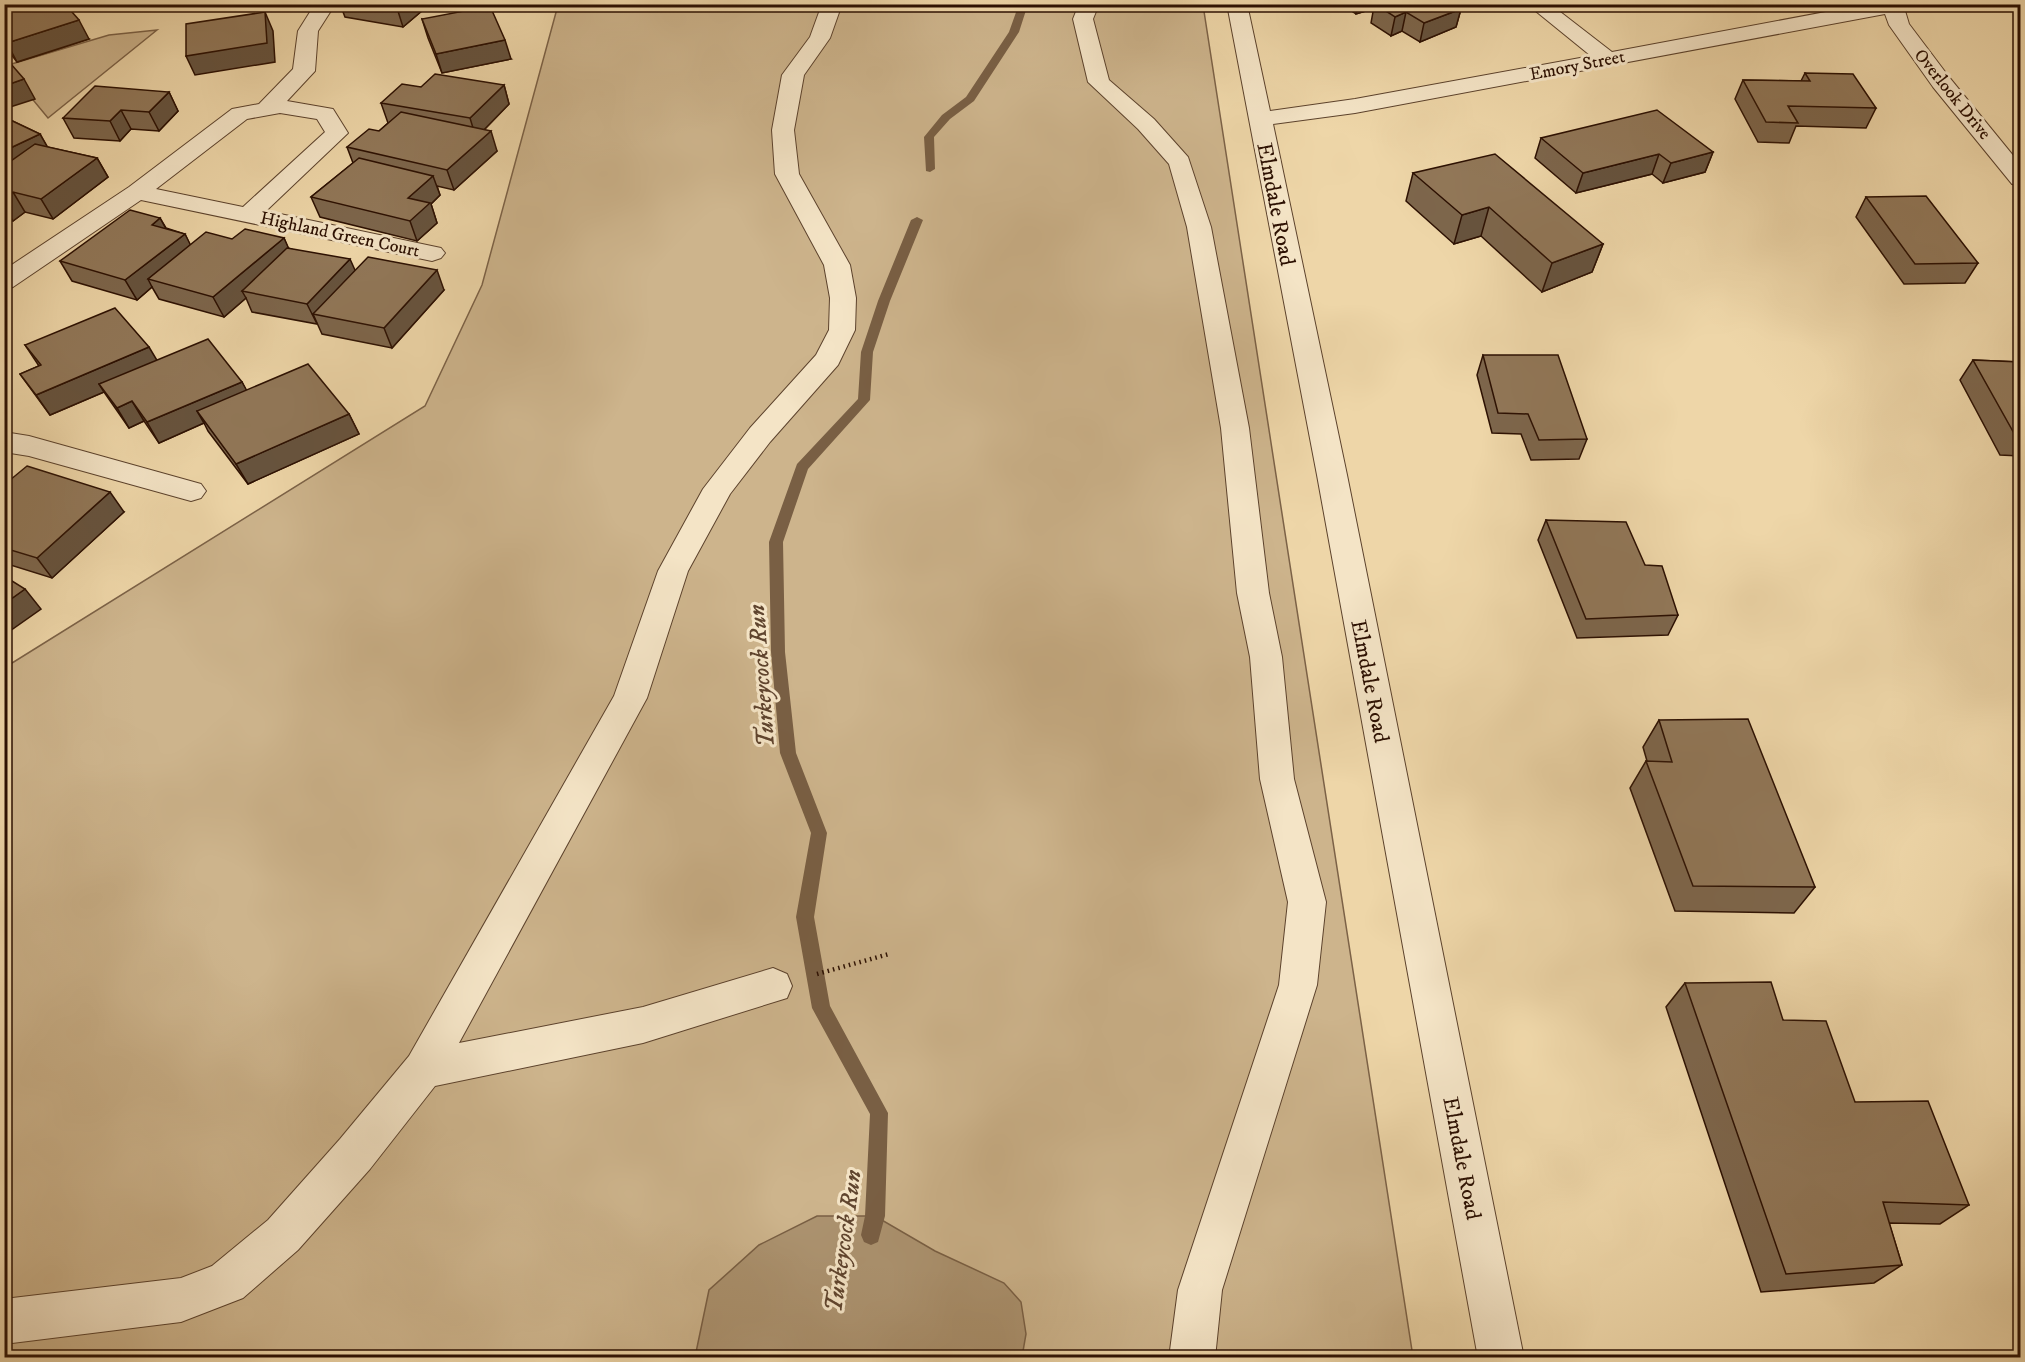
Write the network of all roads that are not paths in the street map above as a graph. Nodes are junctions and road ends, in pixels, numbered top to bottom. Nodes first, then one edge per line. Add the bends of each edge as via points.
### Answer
1 (832, 4) edge
2 (1089, 4) edge
3 (1237, 4) edge
4 (1537, 4) edge
5 (1893, 5) edge
6 (324, 6) dead end
7 (1608, 59) junction
8 (266, 109) junction
9 (1260, 119) junction
10 (2020, 179) edge
11 (136, 192) junction
12 (248, 215) junction
13 (432, 253) dead end
14 (4, 282) edge
15 (4, 442) edge
16 (191, 492) dead end
17 (772, 986) road end
18 (423, 1069) junction
19 (4, 1322) edge
20 (1192, 1358) edge
21 (1501, 1358) edge

1 - 18 street via 820,38 793,75 783,130 787,174 837,265 843,298 842,330 828,359 718,489 673,571 630,698
2 - 20 street via 1083,19 1099,82 1146,124 1180,162 1199,227 1235,429 1253,593 1266,657 1277,779 1307,902 1298,986 1200,1290
3 - 9 street, Elmdale Road
4 - 7 street
5 - 7 street, Emory Street
5 - 10 street, Overlook Drive via 1899,25
6 - 8 street via 308,31 304,70
7 - 9 street, Emory Street via 1355,106
8 - 11 street, Highland Green Court via 240,114
8 - 12 street, Highland Green Court via 280,106 325,114 337,133
9 - 21 street, Elmdale Road
11 - 12 street, Highland Green Court
11 - 14 street, Highland Green Court
12 - 13 street, Highland Green Court
15 - 16 street
17 - 18 street via 643,1025
18 - 19 street via 283,1235 227,1282 181,1300

